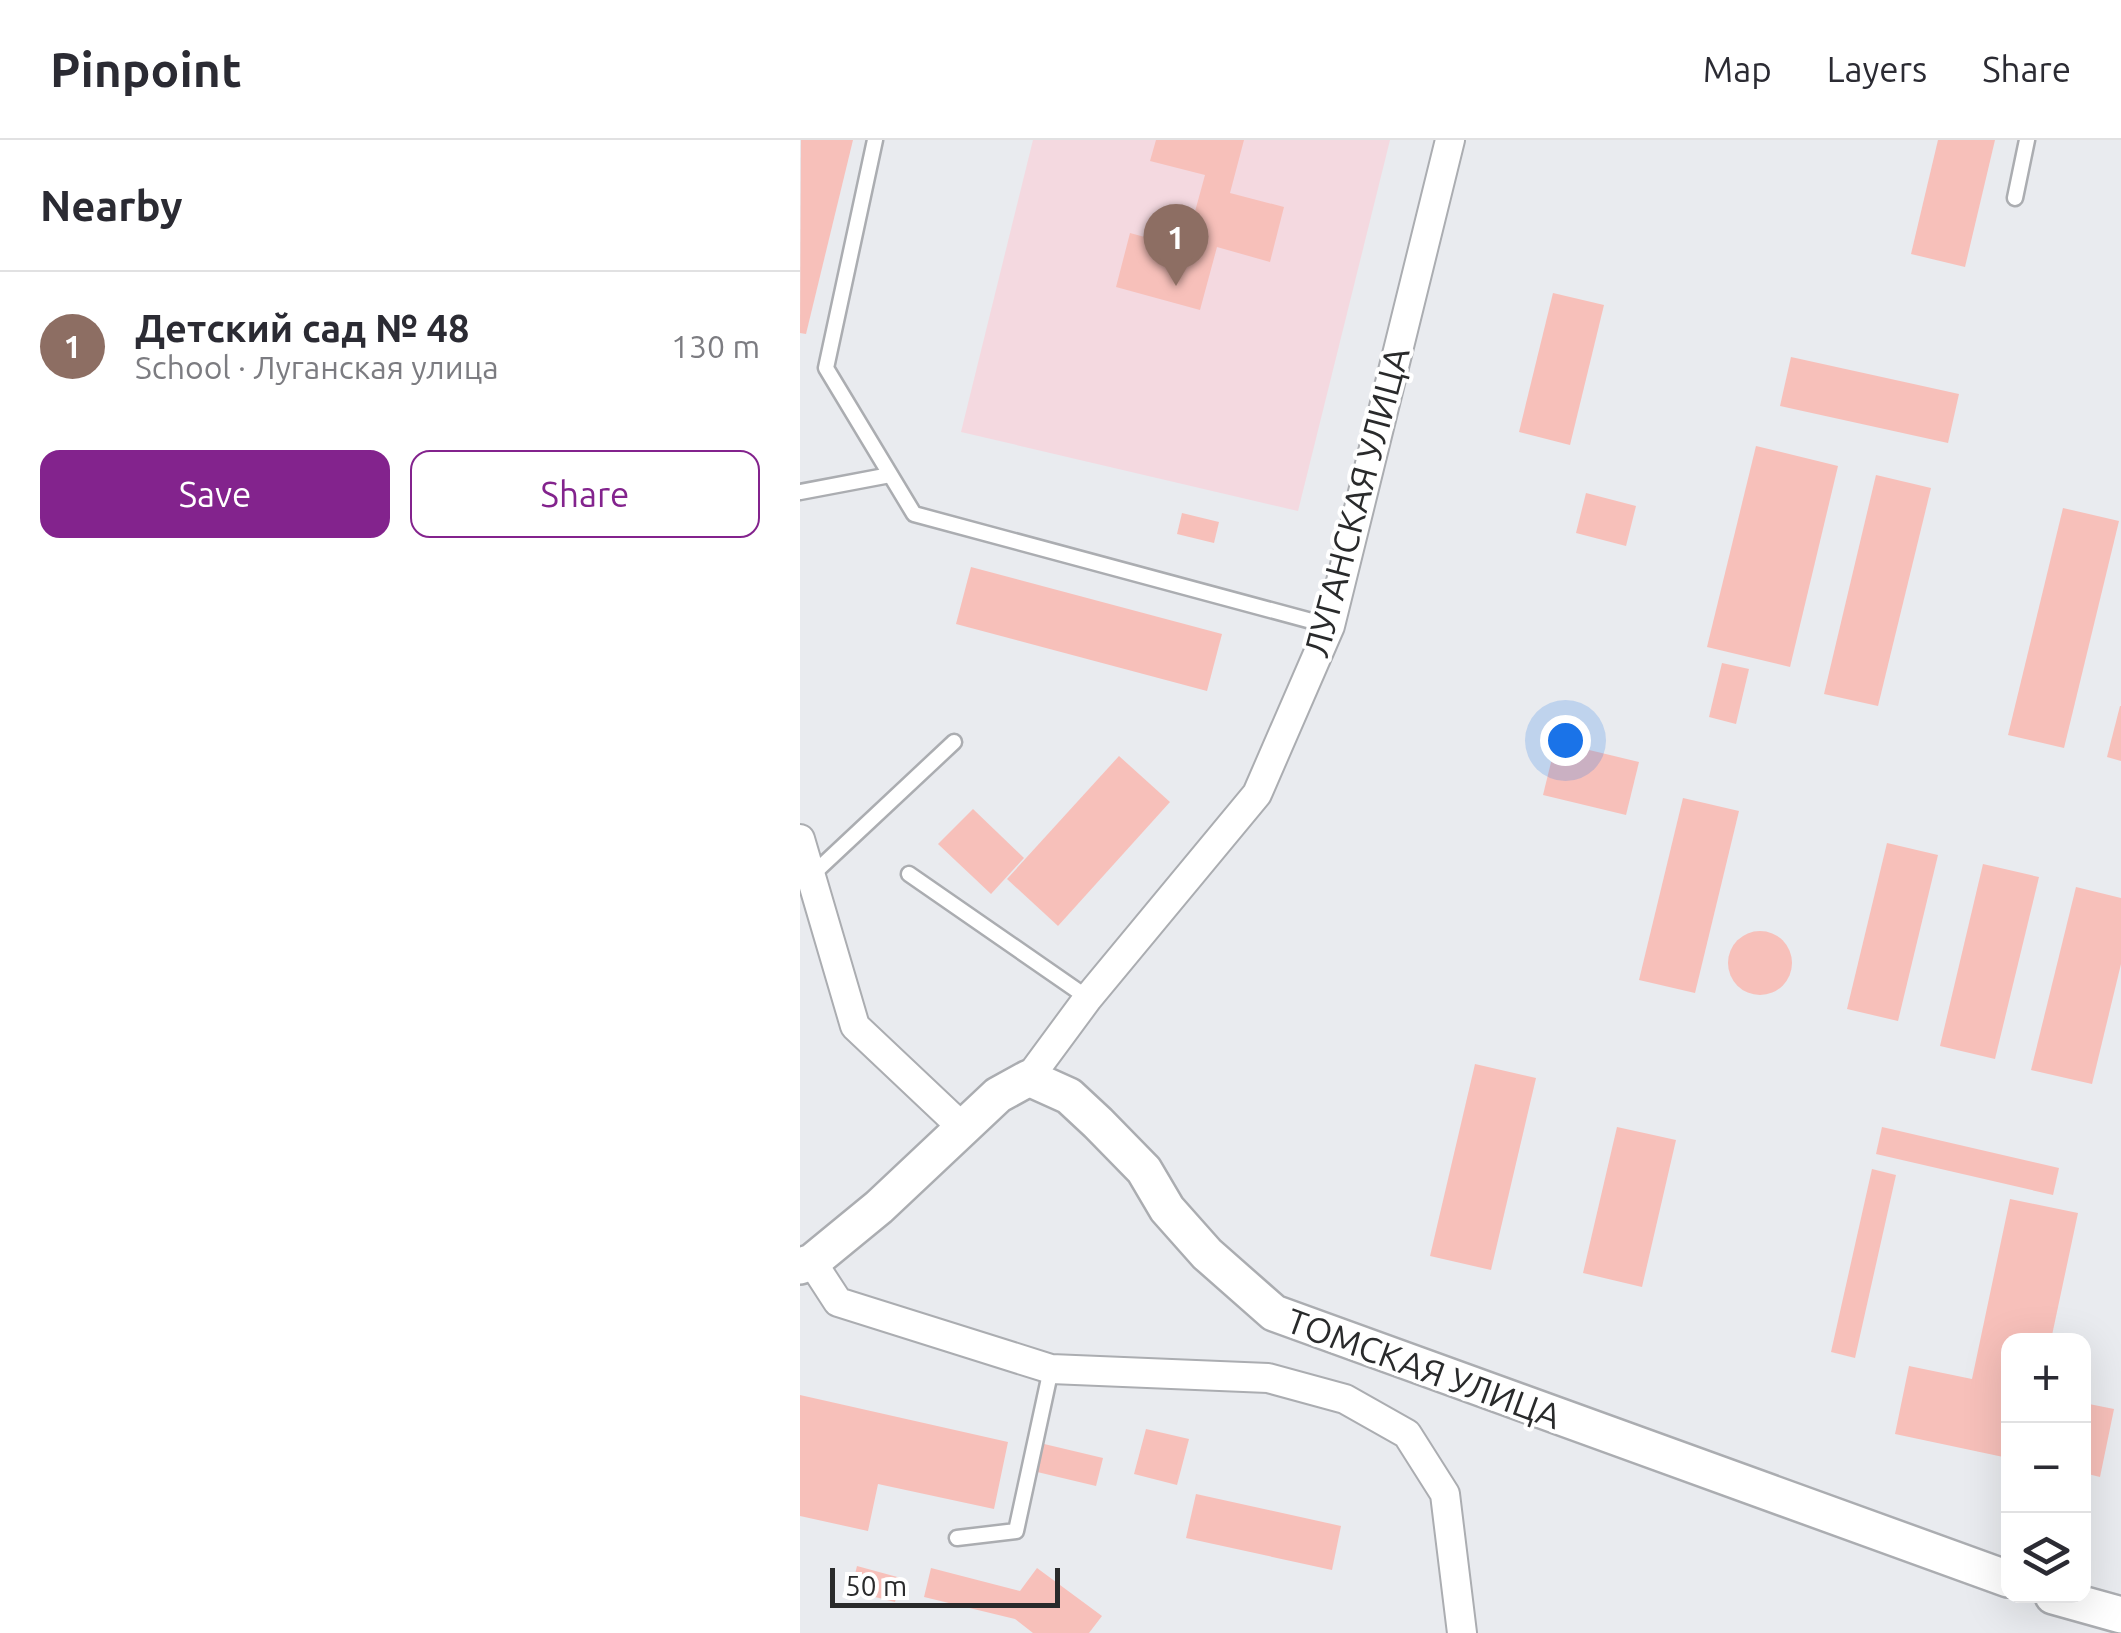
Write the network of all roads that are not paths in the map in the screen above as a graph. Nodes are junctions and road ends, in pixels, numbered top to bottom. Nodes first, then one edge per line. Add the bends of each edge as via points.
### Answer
1 (876, 140) edge
2 (1450, 140) edge
3 (2027, 140) edge
4 (2015, 198) dead end
5 (890, 475) junction
6 (800, 492) edge
7 (1330, 626) junction
8 (954, 742) dead end
9 (800, 838) edge
10 (909, 874) dead end
11 (812, 875) junction
12 (1088, 998) junction
13 (1029, 1078) junction
14 (964, 1128) junction
15 (806, 1264) edge
16 (1051, 1369) junction
17 (957, 1538) dead end
18 (2001, 1576) edge
19 (2078, 1603) edge
20 (2121, 1615) edge
21 (1462, 1633) edge

1 - 5 lane via 826,368
2 - 7 street, ЛУГАНСКАЯ УЛИЦА
3 - 4 lane
5 - 6 lane
5 - 7 lane via 914,514
7 - 12 street, ЛУГАНСКАЯ УЛИЦА via 1257,794
8 - 11 lane
9 - 11 street
10 - 12 lane
11 - 14 street via 855,1026
12 - 13 street, ЛУГАНСКАЯ УЛИЦА
13 - 14 street via 998,1095
13 - 18 street, ТОМСКАЯ УЛИЦА via 1068,1096 1098,1123 1144,1170 1207,1254 1274,1313
14 - 15 street
15 - 16 street via 838,1302
16 - 17 lane via 1016,1532
16 - 21 street via 1268,1378 1345,1399 1407,1434 1445,1494
19 - 20 street

